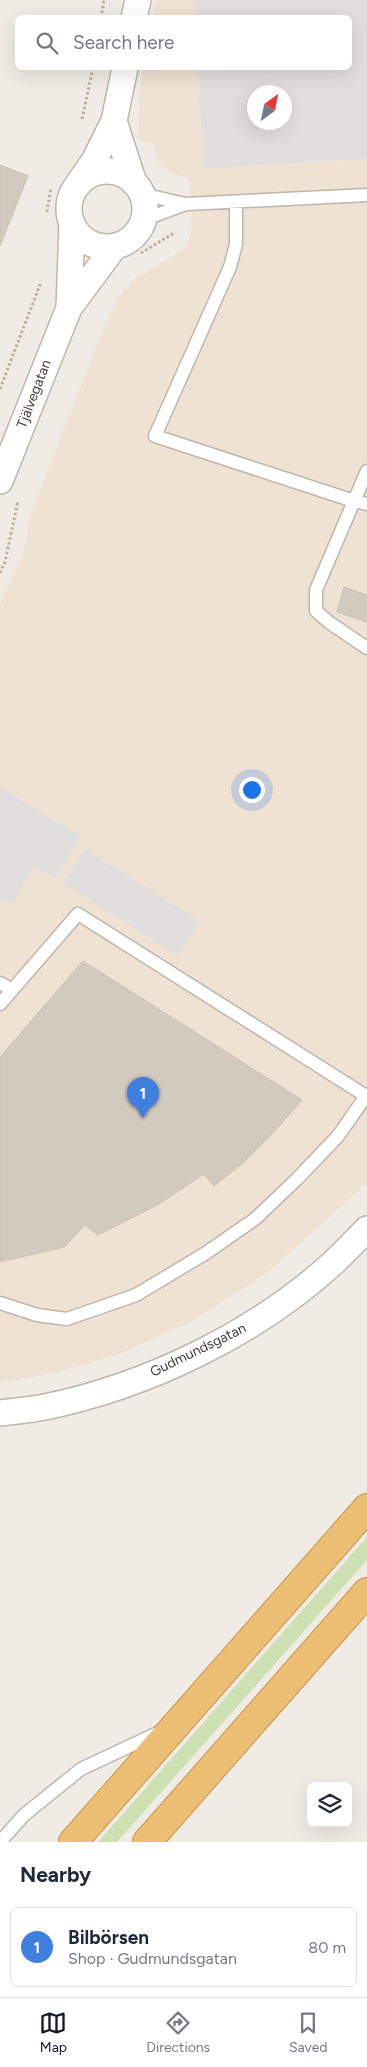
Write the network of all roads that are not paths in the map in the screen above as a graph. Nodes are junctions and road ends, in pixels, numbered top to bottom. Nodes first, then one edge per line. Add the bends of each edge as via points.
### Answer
1 (138, 0) edge
2 (135, 15) edge
3 (125, 70) edge
4 (114, 121) junction
5 (78, 184) junction
6 (138, 188) junction
7 (367, 195) edge
8 (236, 202) junction
9 (186, 204) junction
10 (143, 220) junction
11 (72, 223) junction
12 (115, 246) junction
13 (69, 308) junction
14 (367, 471) edge
15 (0, 481) edge
16 (354, 501) junction
17 (367, 504) edge
18 (367, 648) edge
19 (0, 983) edge
20 (12, 990) junction
21 (0, 1004) edge
22 (367, 1096) edge
23 (367, 1229) edge
24 (0, 1303) edge
25 (0, 1413) edge
26 (367, 1508) edge
27 (367, 1592) edge
28 (178, 1723) junction
29 (0, 1842) edge
30 (73, 1842) edge
31 (147, 1842) edge

1 - 2 street
3 - 4 street, Tjälvegatan
4 - 5 street, Tjälvegatan
4 - 6 street, Tjälvegatan
5 - 6 street via 95,173 106,172 116,173
5 - 11 street, Tjälvegatan via 70,203
6 - 9 lane
6 - 10 street, Tjälvegatan via 145,206
7 - 8 lane
8 - 9 lane
8 - 16 lane via 236,244 230,266 155,436
9 - 10 lane
10 - 12 street, Tjälvegatan via 137,232
11 - 12 street via 89,243
11 - 13 street, Tjälvegatan
12 - 13 street, Tjälvegatan
13 - 15 street, Tjälvegatan
14 - 16 lane
16 - 17 lane
16 - 18 lane via 316,590 316,611
19 - 20 lane
20 - 21 lane
20 - 22 lane via 78,914
22 - 24 lane via 338,1136 255,1219 136,1295 67,1319
23 - 25 street, Gudmundsgatan via 331,1265 298,1291 255,1322 207,1349 157,1372 102,1391 45,1407
26 - 28 highway
27 - 31 highway
28 - 29 lane via 81,1769 24,1814
28 - 30 highway

